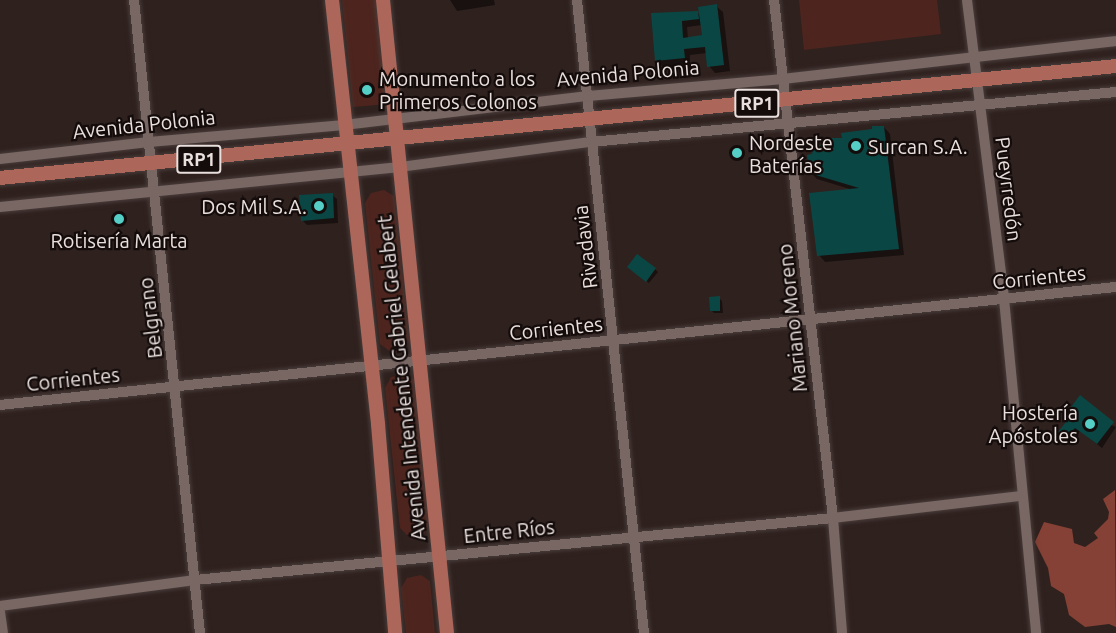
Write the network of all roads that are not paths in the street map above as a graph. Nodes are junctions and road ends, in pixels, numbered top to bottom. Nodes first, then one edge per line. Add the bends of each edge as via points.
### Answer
1 (134, 0) edge
2 (332, 0) edge
3 (383, 0) edge
4 (578, 0) edge
5 (774, 0) edge
6 (967, 0) edge
7 (1116, 41) edge
8 (972, 58) junction
9 (1116, 66) edge
10 (783, 79) junction
11 (976, 81) junction
12 (1116, 92) edge
13 (588, 96) junction
14 (786, 101) junction
15 (980, 105) junction
16 (589, 118) junction
17 (396, 119) junction
18 (789, 123) junction
19 (345, 124) junction
20 (398, 140) junction
21 (149, 142) junction
22 (591, 142) junction
23 (346, 144) junction
24 (0, 159) edge
25 (150, 164) junction
26 (400, 168) junction
27 (349, 173) junction
28 (0, 178) edge
29 (153, 193) junction
30 (0, 207) edge
31 (1116, 287) edge
32 (1004, 299) junction
33 (809, 320) junction
34 (614, 340) junction
35 (420, 361) junction
36 (372, 366) junction
37 (176, 387) junction
38 (0, 405) edge
39 (1021, 496) junction
40 (833, 518) junction
41 (635, 537) junction
42 (438, 556) junction
43 (388, 561) junction
44 (195, 580) junction
45 (0, 606) edge
46 (0, 612) edge
47 (3, 633) edge
48 (200, 633) edge
49 (395, 633) edge
50 (447, 633) edge
51 (644, 633) edge
52 (842, 633) edge
53 (1036, 633) edge

1 - 21 street, Belgrano
2 - 19 main road, Avenida Intendente Gabriel Gelabert
3 - 17 main road, Avenida Intendente Gabriel Gelabert
4 - 13 street, Rivadavia
5 - 10 street, Mariano Moreno
6 - 8 street, Pueyrredón
7 - 8 street, Avenida Polonia
8 - 10 street, Avenida Polonia
8 - 11 street, Pueyrredón
9 - 11 main road, Avenida Polonia / RP1
10 - 13 street, Avenida Polonia
10 - 14 street, Mariano Moreno
11 - 14 main road, Avenida Polonia / RP1
11 - 15 street, Pueyrredón
12 - 15 street
13 - 16 street, Rivadavia
13 - 17 street, Avenida Polonia
14 - 16 main road, Avenida Polonia / RP1
14 - 18 street, Mariano Moreno
15 - 18 street
15 - 32 street, Pueyrredón
16 - 20 main road, Avenida Polonia / RP1
16 - 22 street, Rivadavia
17 - 19 street, Avenida Polonia
17 - 20 main road, Avenida Intendente Gabriel Gelabert
18 - 22 street
18 - 33 street, Mariano Moreno
19 - 21 street, Avenida Polonia
19 - 23 main road, Avenida Intendente Gabriel Gelabert
20 - 23 main road, Avenida Polonia / RP1
20 - 26 main road, Avenida Intendente Gabriel Gelabert
21 - 24 street, Avenida Polonia
21 - 25 street, Belgrano
22 - 26 street
22 - 34 street, Rivadavia
23 - 25 main road, Avenida Polonia / RP1
23 - 27 main road, Avenida Intendente Gabriel Gelabert
25 - 28 main road, Avenida Polonia / RP1
25 - 29 street, Belgrano
26 - 27 street
26 - 35 main road, Avenida Intendente Gabriel Gelabert
27 - 29 street
27 - 36 main road, Avenida Intendente Gabriel Gelabert
29 - 30 street
29 - 37 street, Belgrano
31 - 32 street, Corrientes
32 - 33 street, Corrientes
32 - 39 street, Pueyrredón
33 - 34 street, Corrientes
33 - 40 street, Mariano Moreno
34 - 35 street, Corrientes
34 - 41 street, Rivadavia
35 - 36 street, Corrientes
35 - 42 main road, Avenida Intendente Gabriel Gelabert
36 - 37 street, Corrientes
36 - 43 main road, Avenida Intendente Gabriel Gelabert
37 - 38 street, Corrientes
37 - 44 street, Belgrano
39 - 40 street, Entre Ríos
39 - 53 street, Pueyrredón
40 - 41 street, Entre Ríos
40 - 52 street, Mariano Moreno
41 - 42 street, Entre Ríos
41 - 51 street, Rivadavia
42 - 43 street, Entre Ríos
42 - 50 main road, Avenida Intendente Gabriel Gelabert
43 - 44 street, Entre Ríos
43 - 49 main road, Avenida Intendente Gabriel Gelabert
44 - 45 street, Entre Ríos
44 - 48 street, Belgrano
46 - 47 street

